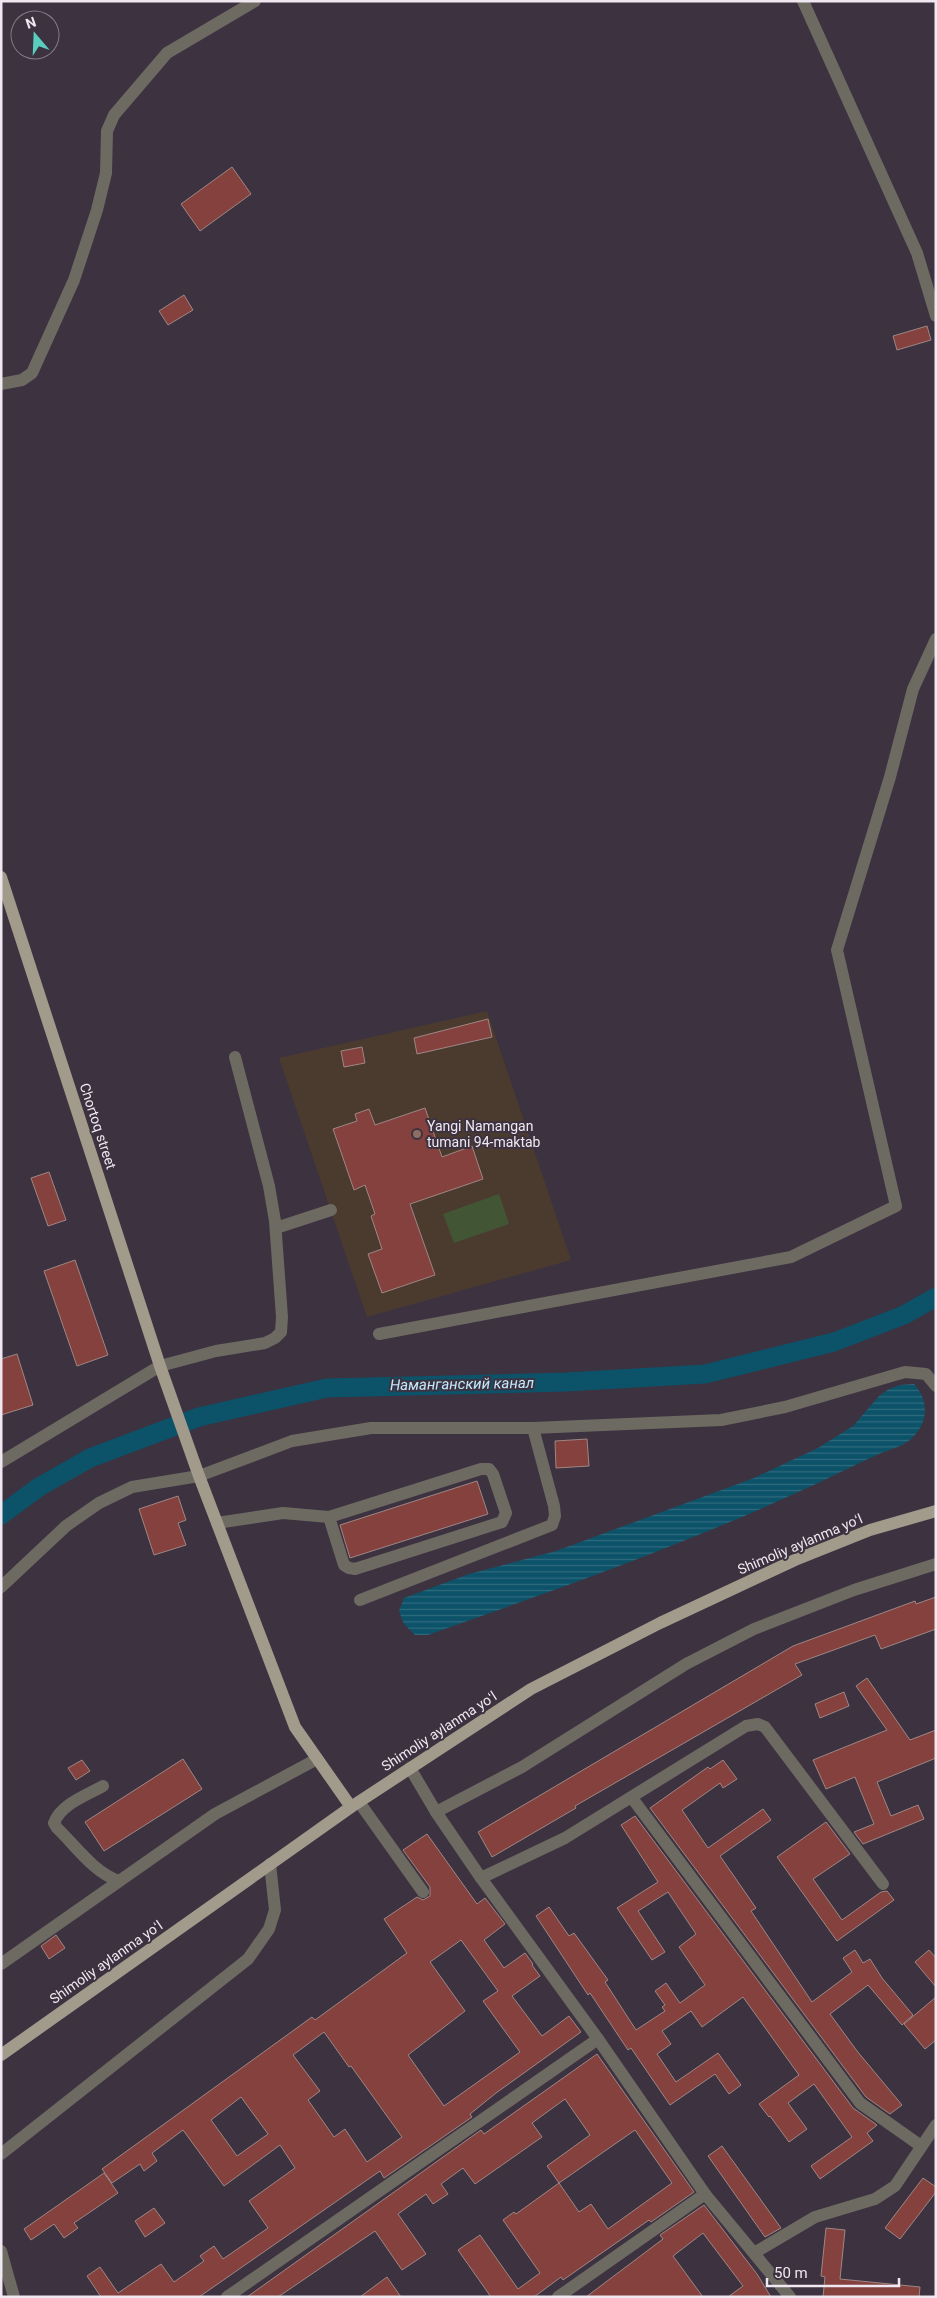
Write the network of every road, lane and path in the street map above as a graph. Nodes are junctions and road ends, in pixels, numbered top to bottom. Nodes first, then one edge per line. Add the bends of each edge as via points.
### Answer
1 (255, 1) edge
2 (803, 1) edge
3 (936, 316) edge
4 (1, 384) edge
5 (936, 639) edge
6 (1, 878) edge
7 (235, 1057) dead end
8 (331, 1210) dead end
9 (276, 1228) junction
10 (379, 1334) dead end
11 (160, 1366) junction
12 (936, 1386) edge
13 (533, 1428) junction
14 (3, 1458) edge
15 (198, 1471) junction
16 (936, 1511) edge
17 (329, 1517) junction
18 (217, 1522) junction
19 (936, 1564) edge
20 (1, 1587) edge
21 (360, 1600) dead end
22 (317, 1759) junction
23 (410, 1768) junction
24 (103, 1786) dead end
25 (632, 1798) junction
26 (355, 1804) junction
27 (436, 1812) junction
28 (270, 1864) junction
29 (481, 1878) junction
30 (119, 1880) junction
31 (883, 1884) dead end
32 (423, 1892) dead end
33 (3, 1961) edge
34 (598, 2039) junction
35 (1, 2054) edge
36 (936, 2125) edge
37 (921, 2146) junction
38 (1, 2154) edge
39 (705, 2194) junction
40 (1, 2251) edge
41 (754, 2253) junction
42 (14, 2297) edge
43 (227, 2297) edge
44 (558, 2297) edge
45 (790, 2297) edge

1 - 4 street via 167,53 114,116 107,131 106,173 97,210 74,280 32,373 22,380
2 - 3 street via 917,253
5 - 10 street via 913,689 890,777 837,950 896,1206 791,1257
6 - 11 main road, Chortoq street
7 - 9 street via 269,1186
8 - 9 street
9 - 11 street via 281,1332 265,1343 216,1351
11 - 14 street
11 - 15 main road, Chortoq street
12 - 13 street via 926,1374 905,1372 785,1407 721,1420
13 - 15 street via 371,1428 292,1441
13 - 21 street via 554,1506 552,1525
15 - 18 main road, Chortoq street
15 - 20 street via 132,1487 99,1503 66,1526
16 - 23 main road, Shimoliy aylanma yoʻl via 870,1530 795,1560 660,1624 531,1689
17 - 17 street via 344,1565 355,1569 502,1522 506,1513 489,1469
17 - 18 street via 283,1513
18 - 22 main road, Chortoq street via 295,1727
19 - 27 street via 854,1590 754,1629 686,1664 522,1767
22 - 26 main road, Chortoq street
22 - 30 street via 216,1814
23 - 26 main road, Shimoliy aylanma yoʻl
23 - 27 street
24 - 30 street via 72,1803 54,1822 108,1877
25 - 29 street via 565,1838
25 - 31 street via 746,1726 758,1724 765,1727
25 - 37 street via 860,2103
26 - 28 main road, Shimoliy aylanma yoʻl
26 - 32 street
27 - 29 street
28 - 35 main road, Shimoliy aylanma yoʻl
28 - 38 street via 275,1910 269,1929 248,1959
29 - 34 street
30 - 33 street
34 - 39 street
34 - 43 street
36 - 37 street
37 - 41 street via 895,2186 875,2199 815,2217
39 - 41 street
39 - 44 street
40 - 42 street
41 - 45 street

